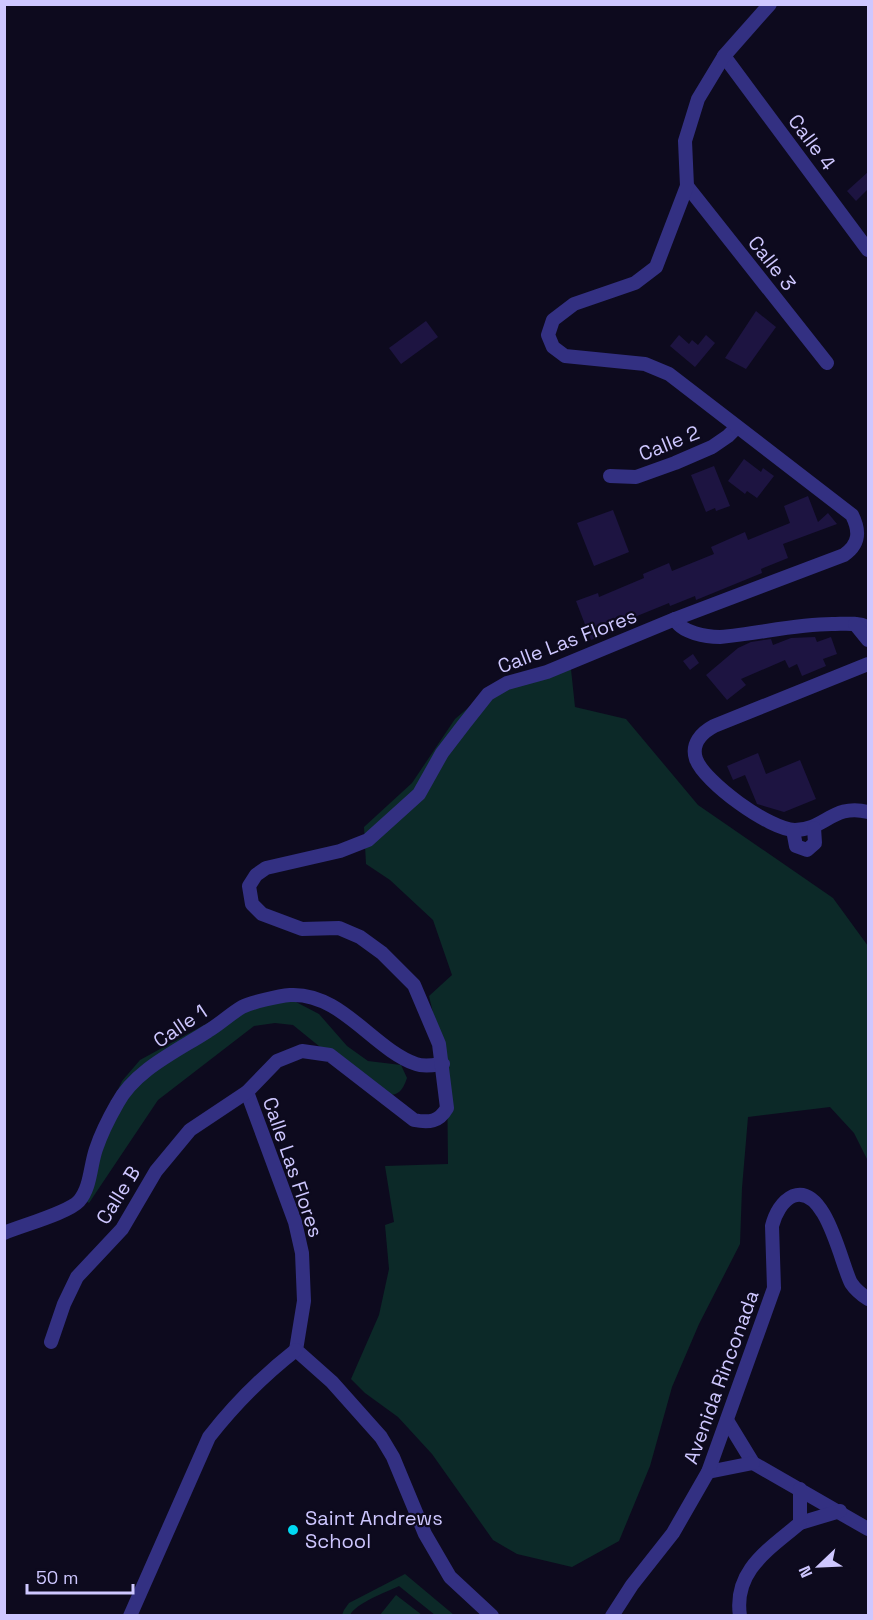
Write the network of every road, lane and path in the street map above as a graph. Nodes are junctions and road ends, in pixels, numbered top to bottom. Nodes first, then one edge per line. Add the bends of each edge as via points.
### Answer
1 (770, 4) edge
2 (724, 56) junction
3 (687, 186) junction
4 (868, 250) edge
5 (827, 363) dead end
6 (737, 427) junction
7 (610, 476) dead end
8 (675, 619) junction
9 (862, 626) edge
10 (868, 640) edge
11 (868, 658) edge
12 (868, 812) edge
13 (814, 828) junction
14 (793, 830) junction
15 (442, 1064) junction
16 (247, 1092) junction
17 (4, 1233) edge
18 (868, 1299) edge
19 (51, 1342) dead end
20 (296, 1350) junction
21 (728, 1422) junction
22 (753, 1463) junction
23 (708, 1472) junction
24 (800, 1489) junction
25 (840, 1511) junction
26 (800, 1523) junction
27 (868, 1529) edge
28 (130, 1616) edge
29 (492, 1616) edge
30 (612, 1616) edge
31 (740, 1616) edge

1 - 2 street, Calle Las Flores
2 - 3 street, Calle Las Flores via 698,99 685,141
2 - 4 street, Calle 4
3 - 5 street, Calle 3
3 - 6 street, Calle Las Flores via 656,267 635,283 574,304 553,320 548,335 553,347 565,356 645,364 669,374
6 - 7 street, Calle 2 via 712,447 675,463 636,477
6 - 8 street, Calle Las Flores via 852,515 858,540 844,555
8 - 9 street via 688,631 718,637 809,624
8 - 15 street, Calle Las Flores via 547,672 507,683 488,694 442,753 419,794 369,840 340,851 266,868 250,884 252,904 262,914 302,928 339,928 382,953 414,985 436,1033
9 - 10 street
10 - 11 street
11 - 14 street via 714,726 697,741 696,759 709,777 742,806
12 - 13 street via 847,810
13 - 14 street
13 - 14 street via 815,843 807,850 796,846
15 - 16 street, Calle Las Flores via 447,1108 439,1118 425,1122 414,1120 330,1055 315,1052 302,1051 277,1060
15 - 17 street, Calle 1 via 415,1064 325,1002 290,995 243,1006 128,1088 106,1127 85,1193 78,1202 68,1210
16 - 19 street, Calle B via 190,1130 156,1171 122,1229 77,1277
16 - 20 street, Calle Las Flores via 295,1222 302,1253 304,1301
18 - 21 street, Avenida Rinconada via 852,1283 821,1210 811,1198 790,1197 772,1226 774,1288
20 - 28 street via 274,1367 209,1437
20 - 29 street via 332,1382 381,1437 425,1534 450,1577
21 - 22 street
21 - 23 street, Avenida Rinconada
22 - 23 street
22 - 24 street
23 - 30 street, Avenida Rinconada via 673,1533
24 - 25 street
24 - 26 street
25 - 26 street
25 - 27 street
26 - 31 street via 752,1564 740,1587

